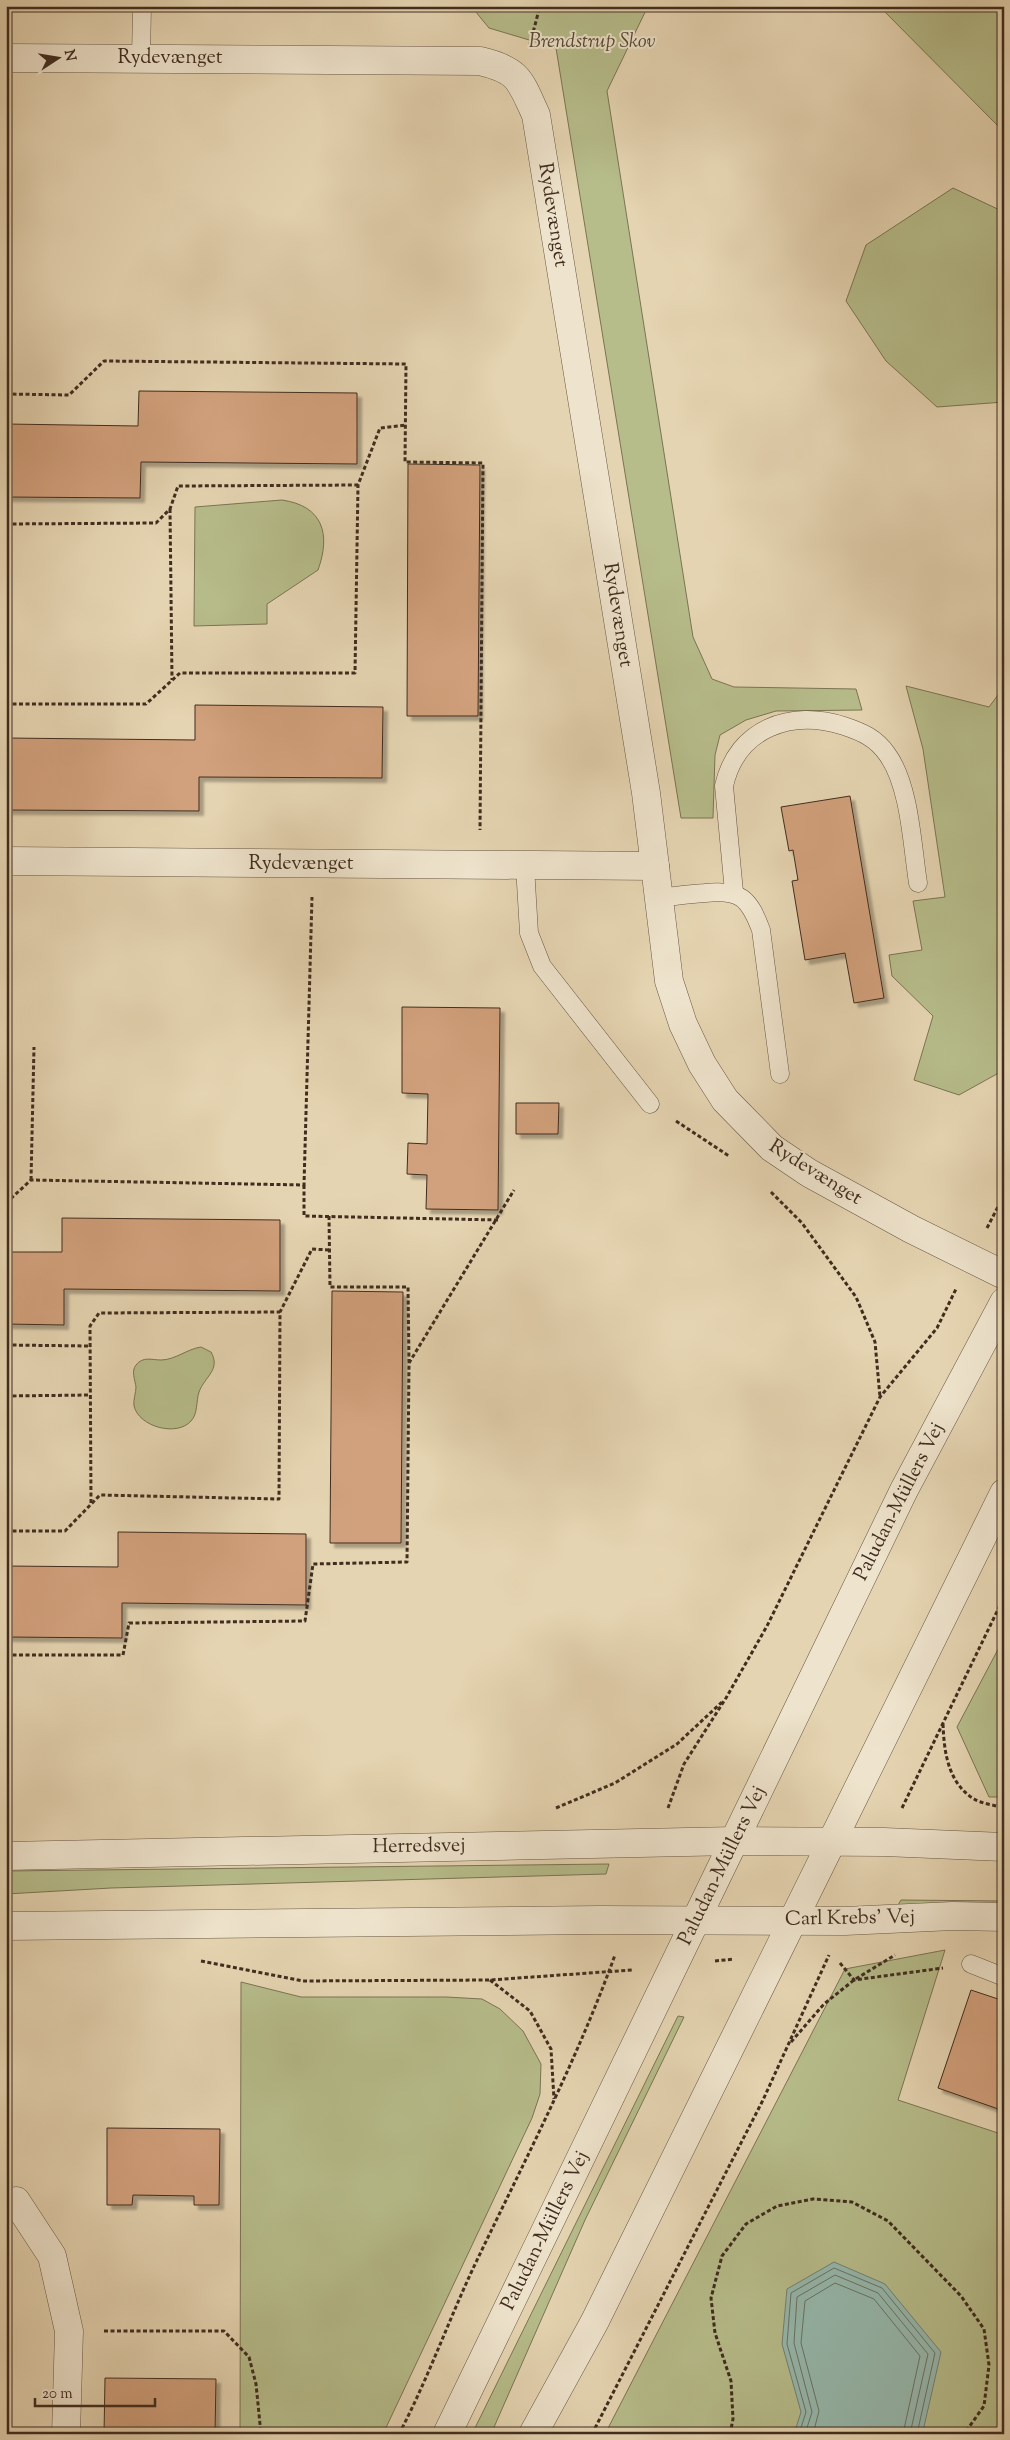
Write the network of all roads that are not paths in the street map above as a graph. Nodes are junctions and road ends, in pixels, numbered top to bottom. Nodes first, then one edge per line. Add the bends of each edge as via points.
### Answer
1 (142, 6) edge
2 (6, 58) edge
3 (141, 58) junction
4 (6, 862) edge
5 (525, 866) junction
6 (655, 866) junction
7 (918, 883) dead end
8 (734, 892) junction
9 (659, 898) junction
10 (780, 1074) dead end
11 (650, 1104) road end
12 (1004, 1275) edge
13 (1004, 1302) edge
14 (1004, 1493) edge
15 (735, 1842) junction
16 (832, 1842) junction
17 (1004, 1848) edge
18 (6, 1856) edge
19 (1004, 1917) edge
20 (697, 1920) junction
21 (794, 1920) junction
22 (6, 1926) edge
23 (971, 1964) road end
24 (1004, 1977) edge
25 (16, 2201) dead end
26 (66, 2434) edge
27 (447, 2434) edge
28 (533, 2434) edge

1 - 3 lane
2 - 3 street, Rydevænget
3 - 6 street, Rydevænget via 480,61 514,73 536,115 645,783
4 - 5 street, Rydevænget
5 - 6 street, Rydevænget
5 - 11 lane via 529,933 542,966
6 - 9 street, Rydevænget
7 - 8 lane via 904,791 889,756 876,739 854,729 828,721 799,718 770,726 743,746 728,768 724,786
8 - 9 lane
8 - 10 lane via 755,913 761,930
9 - 12 street, Rydevænget via 669,981 683,1024 702,1064 725,1100 772,1148 809,1173
13 - 15 street, Paludan-Müllers Vej via 904,1490
14 - 16 street
15 - 16 street, Herredsvej
15 - 18 street, Herredsvej
15 - 20 street, Paludan-Müllers Vej
16 - 17 street
16 - 21 street
19 - 21 street, Carl Krebs' Vej
20 - 21 street, Carl Krebs' Vej
20 - 22 street
20 - 27 street, Paludan-Müllers Vej
21 - 28 street via 595,2321
23 - 24 lane
25 - 26 street via 52,2256 69,2331

